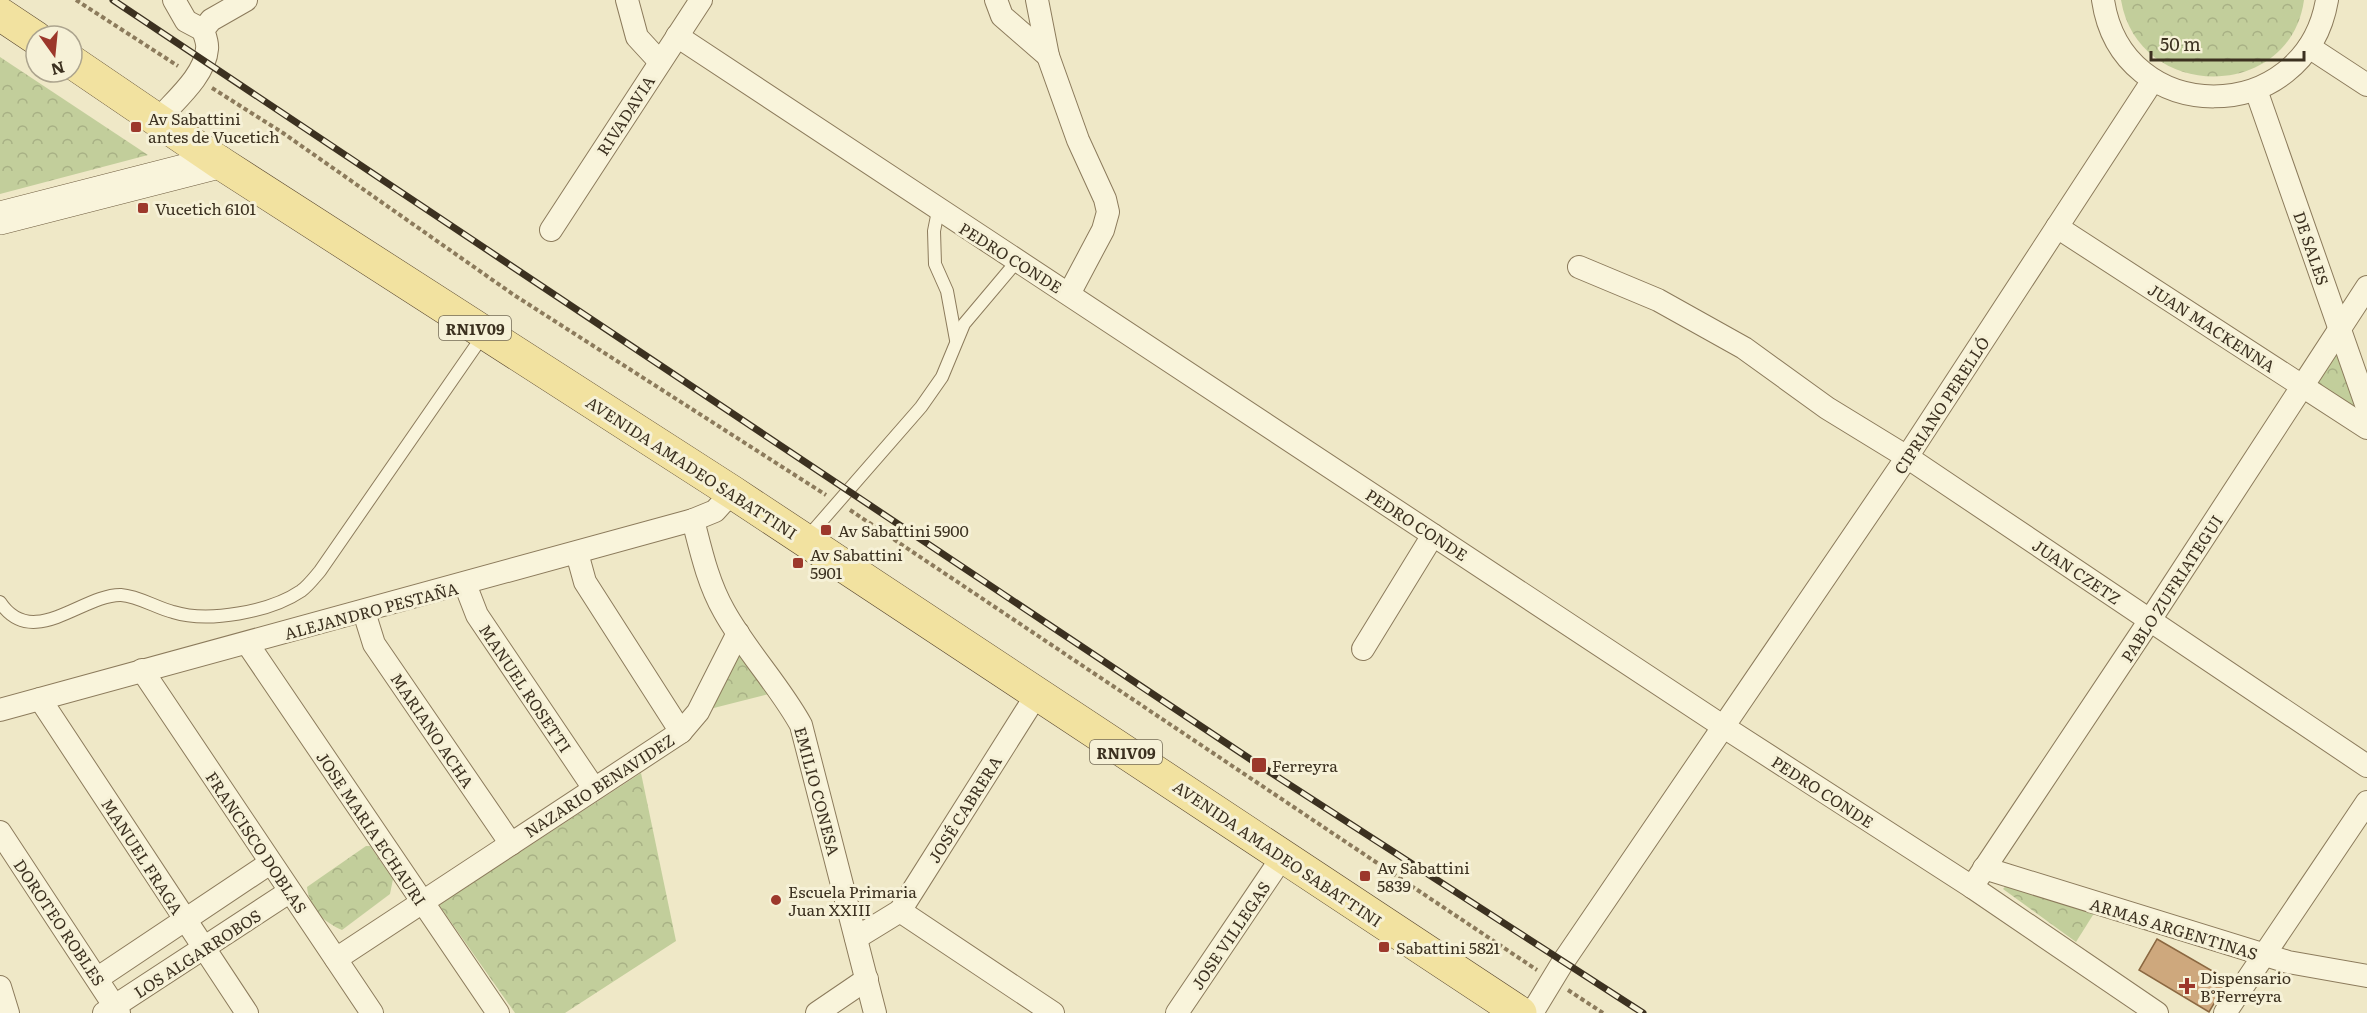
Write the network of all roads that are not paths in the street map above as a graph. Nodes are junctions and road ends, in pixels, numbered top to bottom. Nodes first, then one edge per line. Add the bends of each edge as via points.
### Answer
1 (174, 0) edge
2 (246, 0) edge
3 (627, 0) edge
4 (701, 0) edge
5 (996, 0) edge
6 (1037, 0) edge
7 (2103, 0) edge
8 (2327, 0) edge
9 (0, 14) edge
10 (24, 30) edge
11 (203, 30) junction
12 (677, 36) junction
13 (2309, 46) junction
14 (1048, 56) junction
15 (660, 62) junction
16 (84, 70) edge
17 (2153, 80) junction
18 (2367, 85) edge
19 (2256, 90) junction
20 (158, 120) junction
21 (219, 162) junction
22 (938, 211) junction
23 (0, 218) edge
24 (2056, 227) junction
25 (550, 230) dead end
26 (1017, 261) junction
27 (1579, 267) dead end
28 (2367, 287) edge
29 (1070, 294) junction
30 (2340, 329) junction
31 (484, 333) junction
32 (956, 340) junction
33 (2303, 385) junction
34 (2367, 406) edge
35 (2367, 428) edge
36 (1907, 457) junction
37 (732, 492) junction
38 (693, 520) junction
39 (1433, 535) junction
40 (805, 540) junction
41 (578, 553) junction
42 (465, 584) junction
43 (0, 602) edge
44 (364, 612) junction
45 (2150, 620) junction
46 (738, 633) junction
47 (247, 643) junction
48 (1363, 649) dead end
49 (142, 670) junction
50 (1037, 693) junction
51 (40, 699) junction
52 (0, 710) edge
53 (1724, 727) junction
54 (681, 732) junction
55 (2367, 766) edge
56 (593, 787) junction
57 (2367, 802) edge
58 (0, 832) edge
59 (511, 844) junction
60 (1283, 856) junction
61 (270, 863) junction
62 (1978, 877) junction
63 (289, 892) junction
64 (423, 903) junction
65 (900, 912) junction
66 (185, 921) junction
67 (856, 938) junction
68 (204, 948) junction
69 (2262, 955) junction
70 (336, 959) junction
71 (2367, 976) edge
72 (98, 978) junction
73 (867, 980) junction
74 (0, 987) edge
75 (112, 1011) edge
76 (8, 1013) edge
77 (247, 1013) edge
78 (372, 1013) edge
79 (498, 1013) edge
80 (817, 1013) edge
81 (875, 1013) edge
82 (1053, 1013) edge
83 (1177, 1013) edge
84 (1520, 1013) edge
85 (1532, 1013) edge
86 (2157, 1013) edge
87 (2225, 1013) edge

1 - 11 street via 186,21
2 - 11 street via 211,20
3 - 15 street via 637,37
4 - 12 street, RIVADAVIA
5 - 14 street via 1002,16
6 - 14 street
7 - 17 street via 2116,40 2132,62
8 - 13 street via 2320,29
9 - 10 main road
11 - 20 street via 208,47 205,59
12 - 15 street, RIVADAVIA
12 - 22 street, PEDRO CONDE
13 - 18 street
13 - 19 street via 2280,77
14 - 29 street via 1108,212 1103,230
15 - 25 street, RIVADAVIA
16 - 20 main road, AVENIDA AMADEO SABATTINI / RN1V09
17 - 19 street via 2193,96 2235,96
17 - 24 street, CIPRIANO PERELLÓ
19 - 30 street, DE SALES
20 - 21 main road, AVENIDA AMADEO SABATTINI / RN1V09
21 - 23 main road
21 - 31 main road, AVENIDA AMADEO SABATTINI / RN1V09
22 - 26 street, PEDRO CONDE
22 - 32 lane via 935,264 947,291
24 - 33 street, JUAN MACKENNA
24 - 36 street, CIPRIANO PERELLÓ
26 - 29 street, PEDRO CONDE
26 - 32 lane via 964,324
27 - 36 street, JUAN CZETZ via 1658,300 1744,348 1827,408
28 - 30 street, PABLO ZUFRIATEGUI
29 - 39 street, PEDRO CONDE
30 - 33 street, PABLO ZUFRIATEGUI
30 - 34 street, DE SALES
31 - 37 main road, AVENIDA AMADEO SABATTINI / RN1V09
31 - 43 lane via 320,572 301,591 230,615 195,618 122,595 41,621 16,618
32 - 40 lane via 942,376 921,407
33 - 35 street, JUAN MACKENNA
33 - 45 street, PABLO ZUFRIATEGUI
36 - 45 street, JUAN CZETZ
36 - 53 street, CIPRIANO PERELLÓ
37 - 38 street, ALEJANDRO PESTAÑA via 715,511
37 - 40 main road, AVENIDA AMADEO SABATTINI / RN1V09
38 - 41 street, ALEJANDRO PESTAÑA
38 - 46 street, EMILIO CONESA via 709,579
39 - 48 street
39 - 53 street, PEDRO CONDE
40 - 50 main road, AVENIDA AMADEO SABATTINI / RN1V09
41 - 42 street, ALEJANDRO PESTAÑA
41 - 54 street via 585,582
42 - 44 street, ALEJANDRO PESTAÑA
42 - 56 street, MANUEL ROSETTI via 477,615
44 - 47 street, ALEJANDRO PESTAÑA
44 - 59 street, MARIANO ACHA via 374,644
45 - 55 street, JUAN CZETZ
45 - 62 street, PABLO ZUFRIATEGUI
46 - 54 street, NAZARIO BENAVIDEZ via 698,712
46 - 67 street, EMILIO CONESA via 801,725
47 - 49 street, ALEJANDRO PESTAÑA
47 - 64 street, JOSE MARIA ECHAURI
49 - 51 street, ALEJANDRO PESTAÑA
49 - 61 street, FRANCISCO DOBLAS
50 - 60 main road, AVENIDA AMADEO SABATTINI / RN1V09
50 - 65 street, JOSÉ CABRERA
51 - 52 street, ALEJANDRO PESTAÑA
51 - 66 street, MANUEL FRAGA
53 - 62 street, PEDRO CONDE
53 - 85 street, CIPRIANO PERELLÓ
54 - 56 street, NAZARIO BENAVIDEZ
56 - 59 street, NAZARIO BENAVIDEZ
57 - 69 street
58 - 72 street, DOROTEO ROBLES
59 - 64 street, NAZARIO BENAVIDEZ
60 - 83 street, JOSE VILLEGAS
60 - 84 main road, AVENIDA AMADEO SABATTINI / RN1V09
61 - 63 street, FRANCISCO DOBLAS
61 - 66 street
62 - 69 street, ARMAS ARGENTINAS
62 - 86 street, PEDRO CONDE
63 - 68 street, LOS ALGARROBOS
63 - 70 street, FRANCISCO DOBLAS
64 - 70 street
64 - 79 street, JOSE MARIA ECHAURI
65 - 67 street, JOSÉ CABRERA
65 - 82 street
66 - 68 street, MANUEL FRAGA
66 - 72 street
67 - 73 street, EMILIO CONESA
68 - 75 street, LOS ALGARROBOS
68 - 77 street, MANUEL FRAGA
69 - 71 street, ARMAS ARGENTINAS
69 - 87 street
70 - 78 street, FRANCISCO DOBLAS
72 - 75 street, DOROTEO ROBLES
73 - 80 street
73 - 81 street, EMILIO CONESA
74 - 76 street

